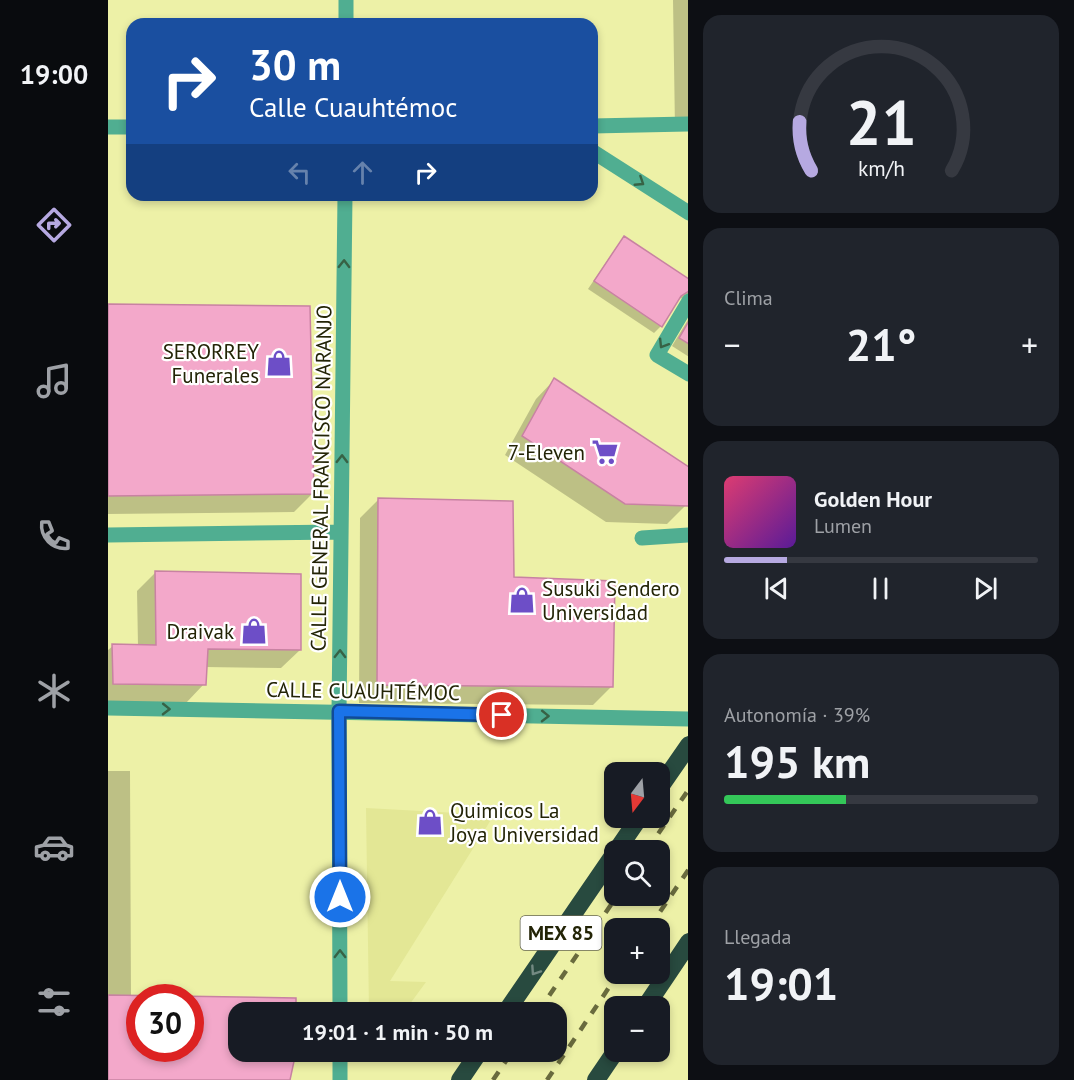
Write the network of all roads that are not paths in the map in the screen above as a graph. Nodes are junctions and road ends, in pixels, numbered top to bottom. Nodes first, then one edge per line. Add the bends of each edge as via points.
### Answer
1 (346, 0) edge
2 (346, 18) edge
3 (688, 124) edge
4 (598, 126) edge
5 (108, 127) edge
6 (126, 127) edge
7 (598, 155) edge
8 (345, 201) edge
9 (688, 213) edge
10 (688, 302) edge
11 (688, 374) edge
12 (341, 532) junction
13 (108, 535) edge
14 (688, 536) edge
15 (642, 538) dead end
16 (108, 708) edge
17 (339, 711) junction
18 (688, 718) edge
19 (688, 746) edge
20 (670, 772) edge
21 (604, 869) edge
22 (688, 942) edge
23 (653, 996) edge
24 (340, 1002) edge
25 (513, 1002) edge
26 (340, 1062) edge
27 (473, 1062) edge
28 (608, 1062) edge
29 (340, 1080) edge
30 (460, 1080) edge
31 (596, 1080) edge

1 - 2 street
3 - 4 street
5 - 6 street
7 -> 9 street
12 -> 8 street, CALLE GENERAL FRANCISCO NARANJO
10 -> 11 street via 657,354
12 - 13 street
17 -> 12 street, CALLE GENERAL FRANCISCO NARANJO
14 - 15 street
16 -> 17 street, CALLE CUAUHTÉMOC
17 -> 18 street, CALLE CUAUHTÉMOC
24 -> 17 street, CALLE GENERAL FRANCISCO NARANJO
19 - 20 highway
21 -> 25 highway, MEX 85
22 - 23 highway
26 - 29 street
27 - 30 highway
28 - 31 highway

